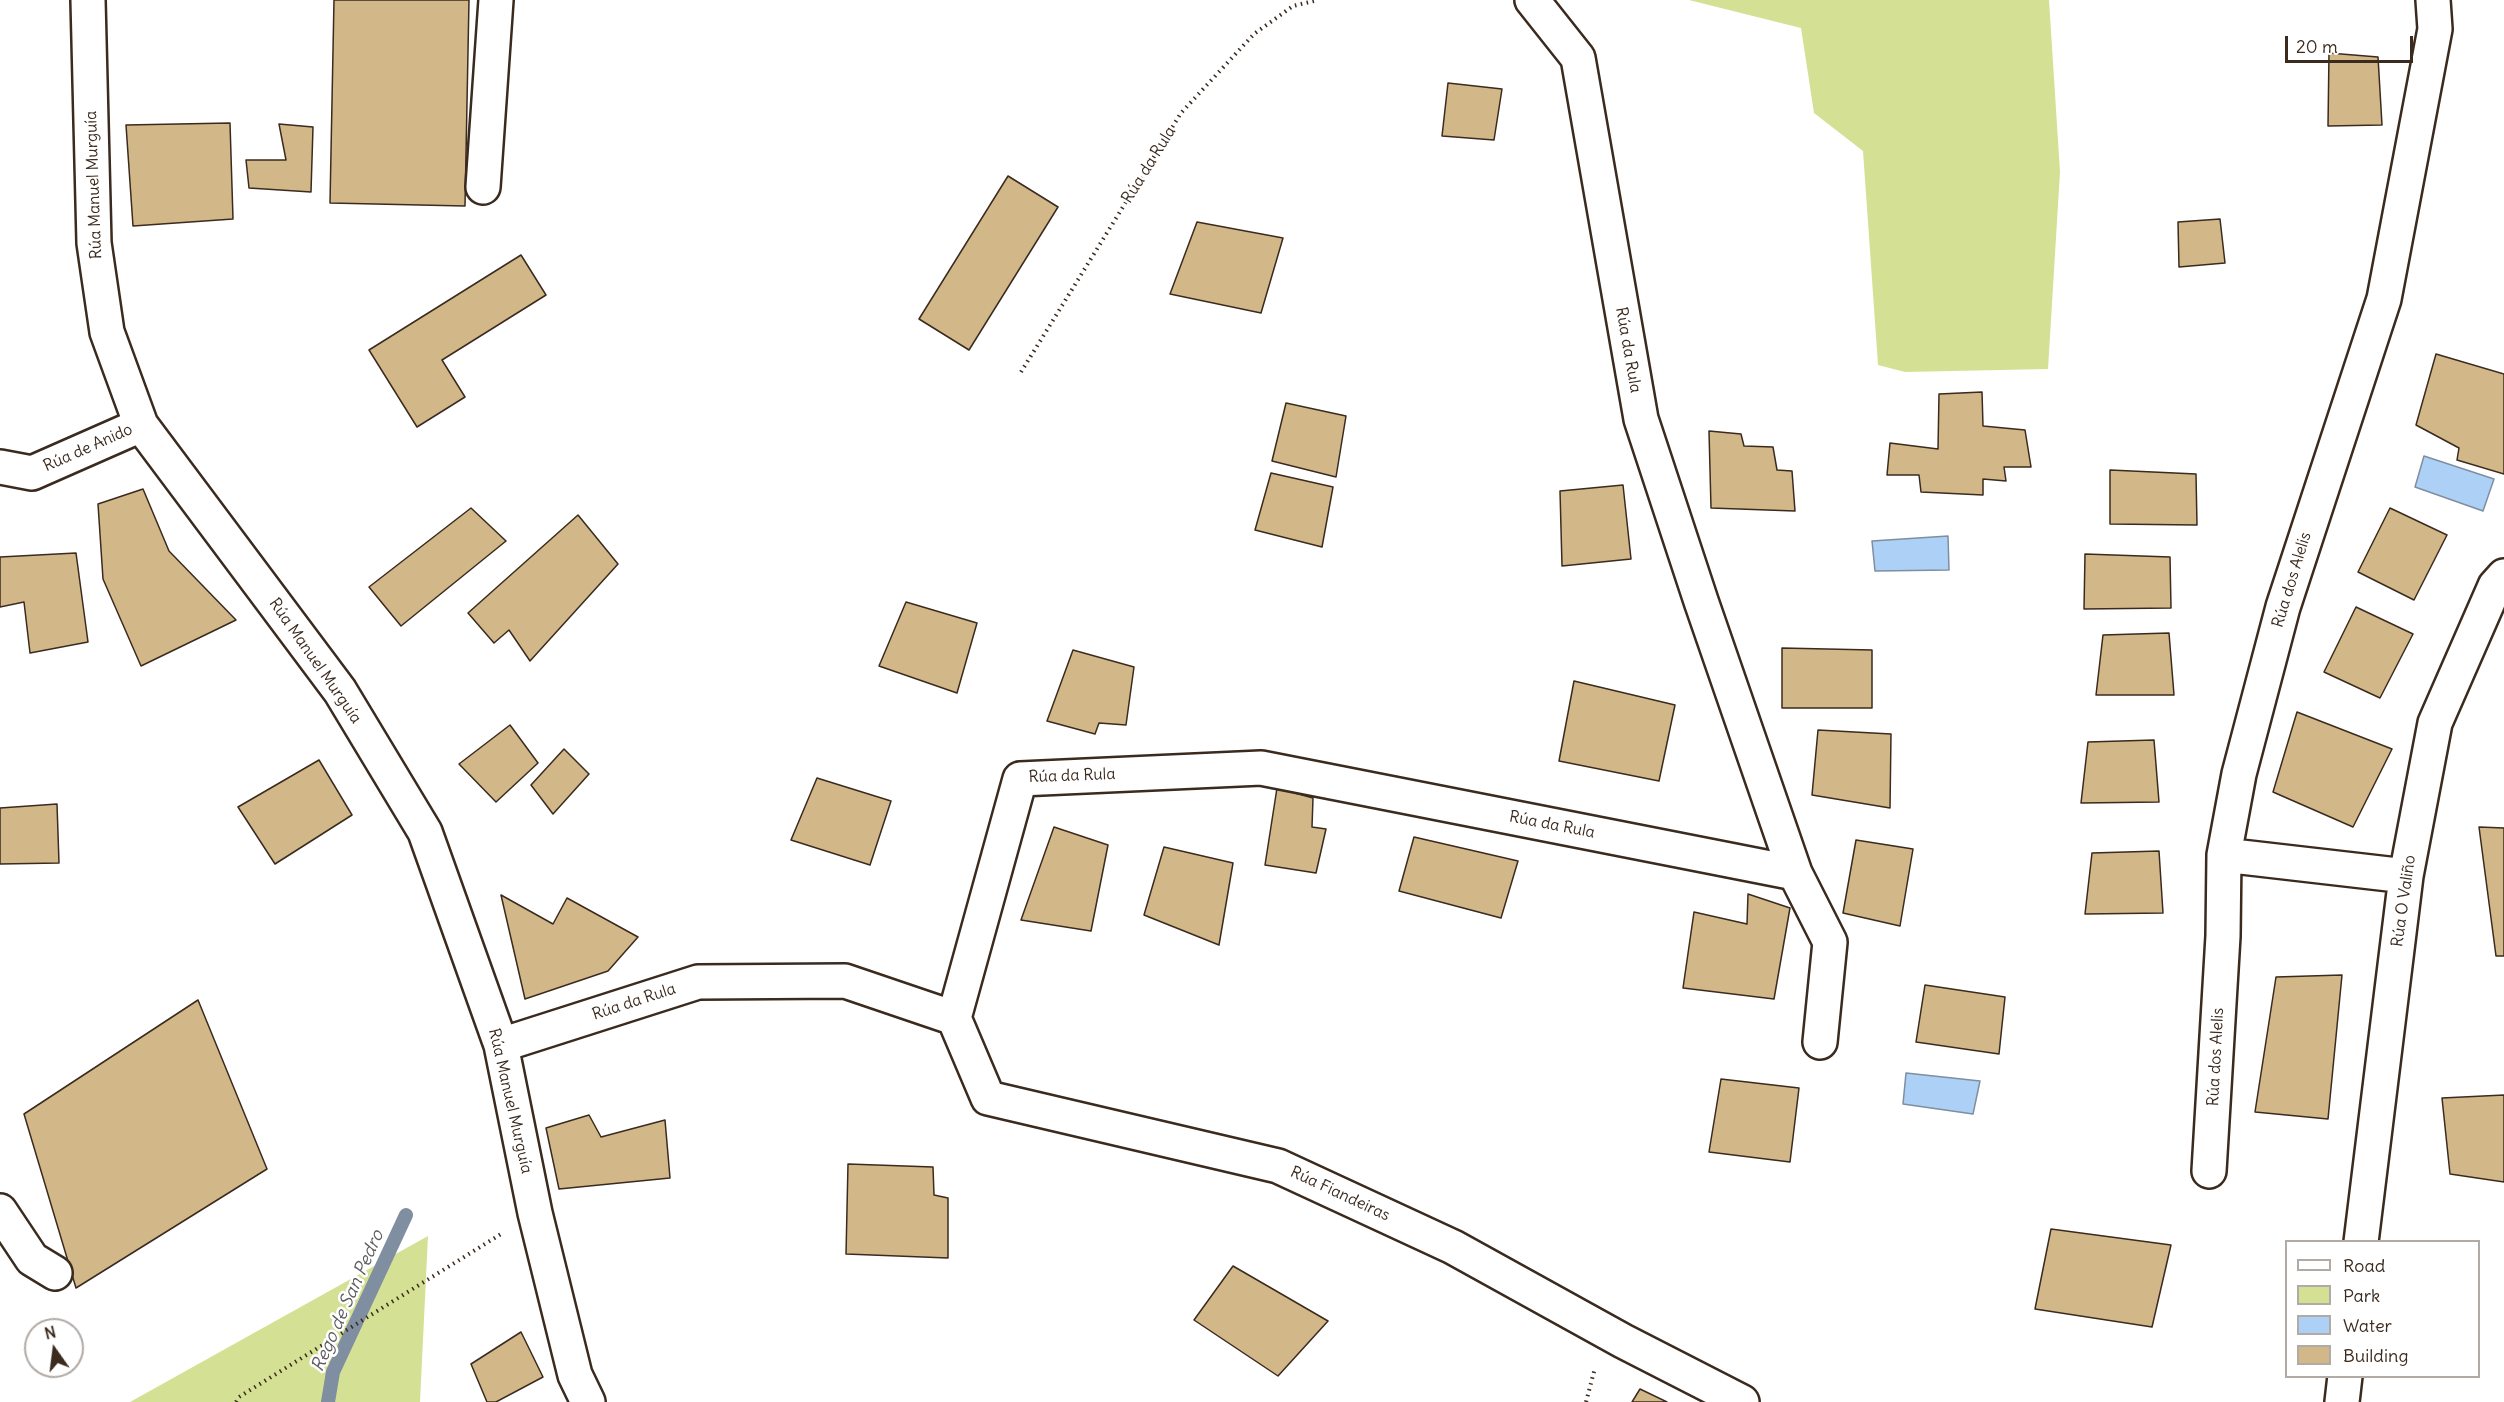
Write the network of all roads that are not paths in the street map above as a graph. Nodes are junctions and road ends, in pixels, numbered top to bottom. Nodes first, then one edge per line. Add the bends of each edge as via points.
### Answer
1 (88, 0) edge
2 (496, 0) edge
3 (1532, 0) edge
4 (2433, 0) edge
5 (483, 187) dead end
6 (141, 425) junction
7 (0, 467) edge
8 (2504, 576) edge
9 (2224, 855) junction
10 (1795, 873) junction
11 (2406, 876) junction
12 (954, 1018) junction
13 (1820, 1042) dead end
14 (501, 1045) junction
15 (2209, 1171) dead end
16 (0, 1211) edge
17 (2361, 1240) edge
18 (55, 1273) dead end
19 (2345, 1378) edge
20 (588, 1402) edge
21 (1742, 1402) edge
22 (2342, 1402) edge

1 - 6 street, Rúa Manuel Murguía via 94,243 107,332
2 - 5 street
3 - 10 street, Rúa da Rula via 1578,58 1641,419
4 - 9 street, Rúa dos Alelis via 2435,29 2384,299 2283,607 2239,774
6 - 7 street, Rúa de Anido via 32,473
6 - 14 street, Rúa Manuel Murguía via 340,691 424,832
8 - 11 street, Rúa O Valiño via 2495,586 2435,723
9 - 11 street
9 - 15 street, Rúa dos Alelis
10 - 12 street, Rúa da Rula via 1261,768 1020,778
10 - 13 street, Rúa da Rula via 1830,942
11 - 17 street, Rúa O Valiño
12 - 14 street, Rúa da Rula via 845,981 698,982
12 - 21 street, Rúa Fiandeiras via 988,1098 1278,1166 1453,1247
14 - 20 street, Rúa Manuel Murguía via 535,1213 575,1374
16 - 18 street via 32,1259
19 - 22 street

